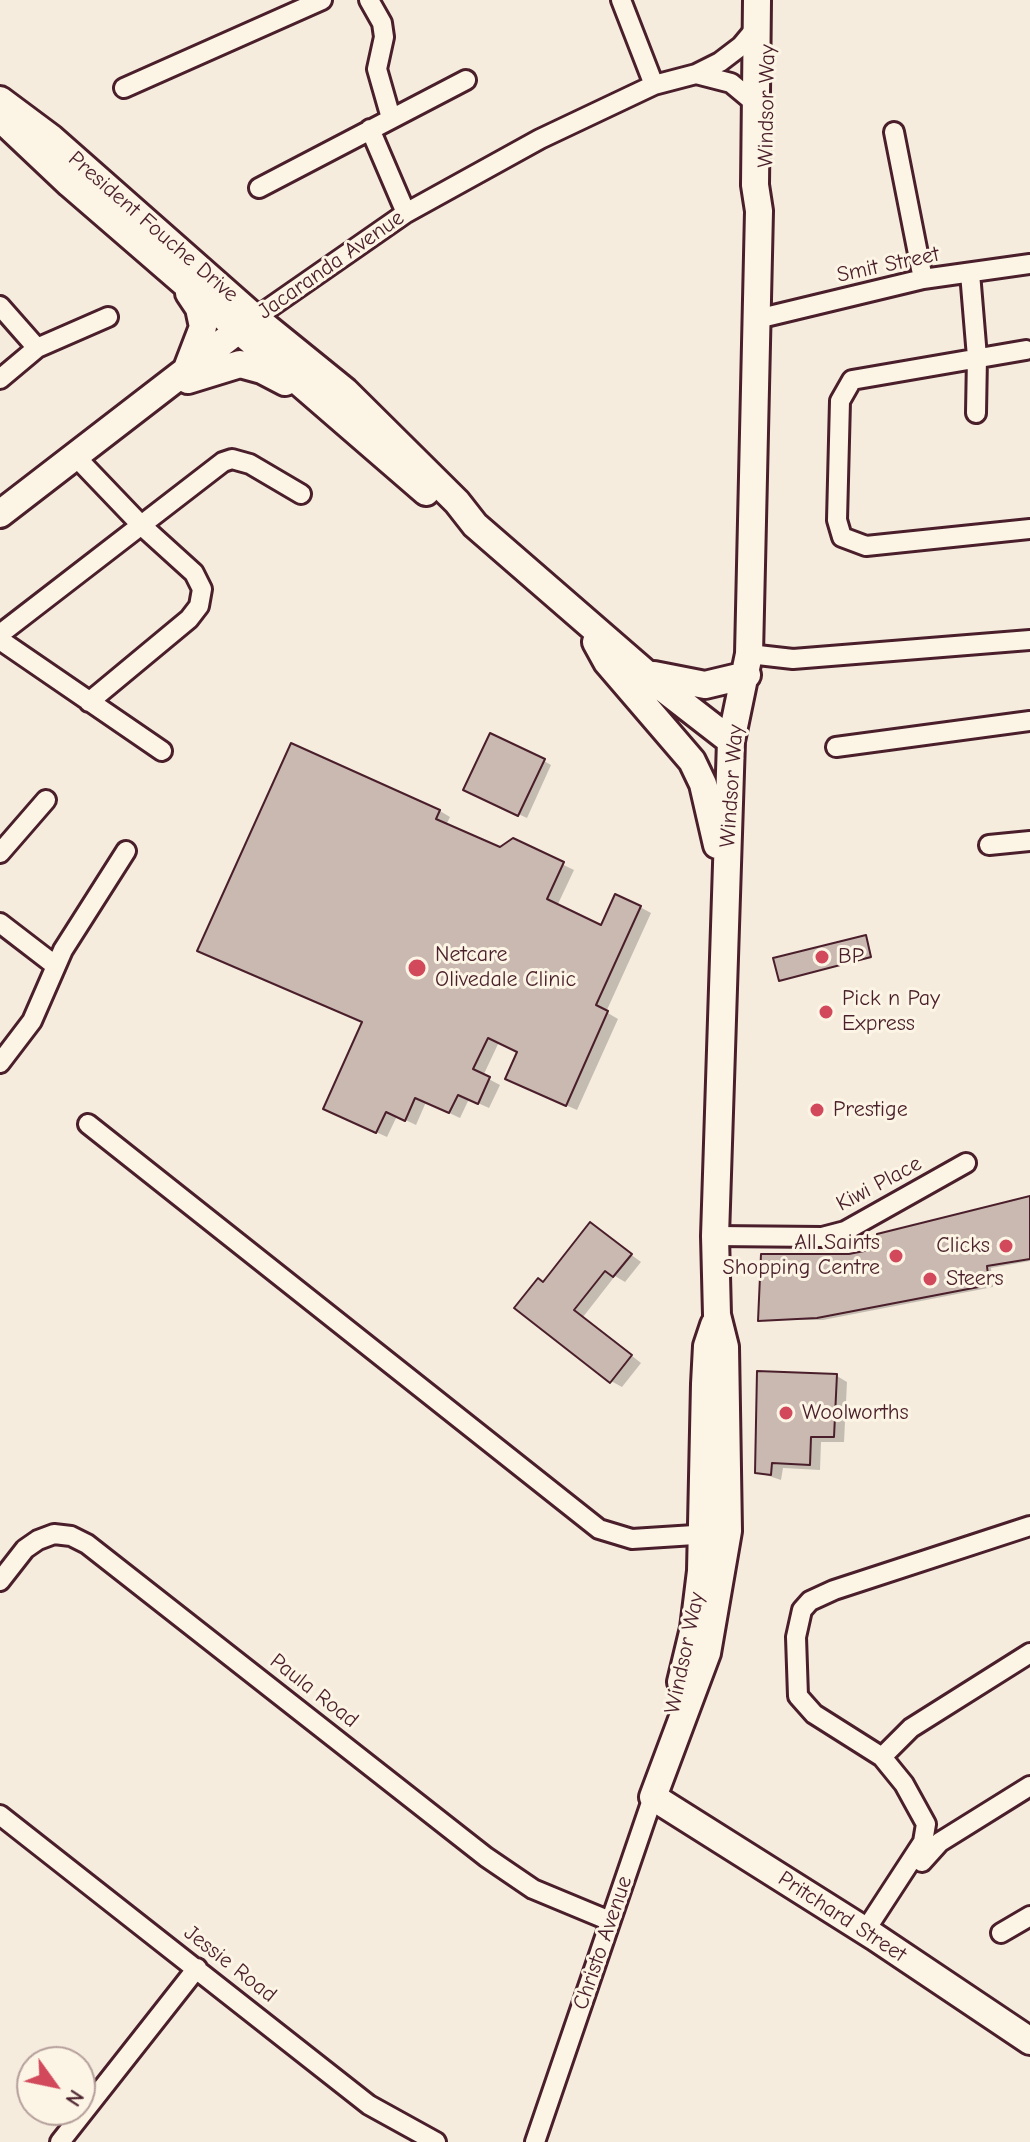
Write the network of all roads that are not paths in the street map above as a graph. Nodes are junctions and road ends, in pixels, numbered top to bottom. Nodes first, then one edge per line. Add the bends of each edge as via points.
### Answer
1 (322, 0) edge
2 (369, 0) edge
3 (757, 0) edge
4 (770, 0) edge
5 (626, 2) edge
6 (756, 28) junction
7 (696, 74) junction
8 (466, 80) dead end
9 (654, 85) junction
10 (124, 88) dead end
11 (0, 100) edge
12 (755, 103) junction
13 (0, 118) edge
14 (391, 118) junction
15 (370, 129) junction
16 (894, 132) dead end
17 (259, 188) dead end
18 (759, 211) junction
19 (406, 213) junction
20 (1030, 264) edge
21 (166, 268) junction
22 (970, 273) junction
23 (923, 279) junction
24 (0, 306) edge
25 (108, 317) dead end
26 (757, 319) junction
27 (247, 324) junction
28 (37, 348) junction
29 (1026, 350) dead end
30 (977, 357) junction
31 (186, 370) junction
32 (0, 379) edge
33 (156, 393) junction
34 (329, 409) junction
35 (976, 413) dead end
36 (75, 456) junction
37 (301, 494) dead end
38 (0, 514) edge
39 (141, 525) junction
40 (475, 525) junction
41 (1030, 529) edge
42 (586, 622) junction
43 (0, 634) edge
44 (0, 640) edge
45 (1030, 640) edge
46 (748, 664) junction
47 (646, 674) junction
48 (89, 702) junction
49 (1030, 721) edge
50 (731, 741) junction
51 (836, 747) dead end
52 (162, 751) dead end
53 (46, 800) dead end
54 (1030, 841) edge
55 (989, 845) dead end
56 (126, 851) dead end
57 (0, 853) edge
58 (725, 887) junction
59 (0, 923) edge
60 (56, 966) junction
61 (0, 1063) edge
62 (88, 1124) dead end
63 (966, 1163) dead end
64 (715, 1236) junction
65 (1030, 1526) edge
66 (716, 1533) junction
67 (0, 1581) edge
68 (1030, 1653) edge
69 (670, 1744) joint
70 (882, 1757) junction
71 (1030, 1786) edge
72 (653, 1797) junction
73 (0, 1815) edge
74 (926, 1824) junction
75 (960, 1829) junction
76 (923, 1852) junction
77 (1030, 1916) edge
78 (610, 1921) junction
79 (1001, 1933) dead end
80 (870, 1934) junction
81 (197, 1968) junction
82 (1030, 2041) edge
83 (60, 2142) edge
84 (436, 2142) edge
85 (535, 2142) edge

1 - 10 street
2 - 14 street via 382,23 377,69
3 - 6 street, Windsor Way
4 - 18 street, Windsor Way via 765,184
5 - 9 street
6 - 7 street, Jacaranda Avenue via 733,53
6 - 12 street, Windsor Way
7 - 9 street, Jacaranda Avenue
7 - 12 street via 731,83
8 - 14 street
9 - 19 street, Jacaranda Avenue via 540,139
11 - 27 street, President Fouche Drive via 51,138
12 - 18 street, Windsor Way
13 - 21 street, President Fouche Drive
14 - 15 street
15 - 17 street
15 - 19 street
16 - 23 street
18 - 26 street, Windsor Way
19 - 27 street, Jacaranda Avenue
20 - 22 street, Smit Street
21 - 27 street, President Fouche Drive
21 - 31 street via 203,318 201,338
22 - 23 street, Smit Street
22 - 30 street
23 - 26 street, Smit Street
24 - 28 street
25 - 28 street
26 - 46 street, Windsor Way
27 - 31 street, Jacaranda Avenue
27 - 34 street, President Fouche Drive
27 - 40 street, President Fouche Drive via 372,415
28 - 32 street
29 - 30 street
30 - 35 street
30 - 41 street via 866,375 847,386 840,401 839,529 849,543 866,546
31 - 33 street, Jacaranda Avenue
33 - 34 street via 240,364 272,374
33 - 36 street, Jacaranda Avenue
34 - 40 street, President Fouche Drive via 450,512
36 - 38 street, Jacaranda Avenue
36 - 39 street
37 - 39 street via 232,459 214,467
39 - 43 street
39 - 48 street via 194,573 202,598 189,619
40 - 42 street, President Fouche Drive
42 - 47 street, President Fouche Drive
42 - 58 street via 607,662 692,761 703,784
44 - 48 street
45 - 46 street
46 - 47 street via 705,685
46 - 50 street, Windsor Way
47 - 50 street, President Fouche Drive
48 - 52 street
49 - 51 street
50 - 58 street, Windsor Way
53 - 57 street
54 - 55 street
56 - 60 street
58 - 64 street, Windsor Way
59 - 60 street
60 - 61 street via 32,1021
62 - 66 street via 599,1529 632,1539
63 - 64 street, Kiwi Place via 845,1231 822,1237
64 - 66 street, Windsor Way via 717,1315 707,1346 705,1384
65 - 70 street via 834,1590 802,1610 796,1637 798,1696 814,1714
66 - 69 street, Windsor Way via 668,1728
67 - 78 street, Paula Road via 38,1540 54,1534 87,1544 486,1857 533,1889
68 - 70 street via 911,1728
69 - 72 street, Christo Avenue
70 - 74 street
71 - 75 street
72 - 78 street, Christo Avenue
72 - 80 street, Pritchard Street
73 - 81 street, Jessie Road
74 - 75 street
74 - 76 street
75 - 76 street
76 - 80 street
77 - 79 street
78 - 85 street, Christo Avenue
80 - 82 street, Pritchard Street
81 - 83 street
81 - 84 street, Jessie Road via 369,2105

